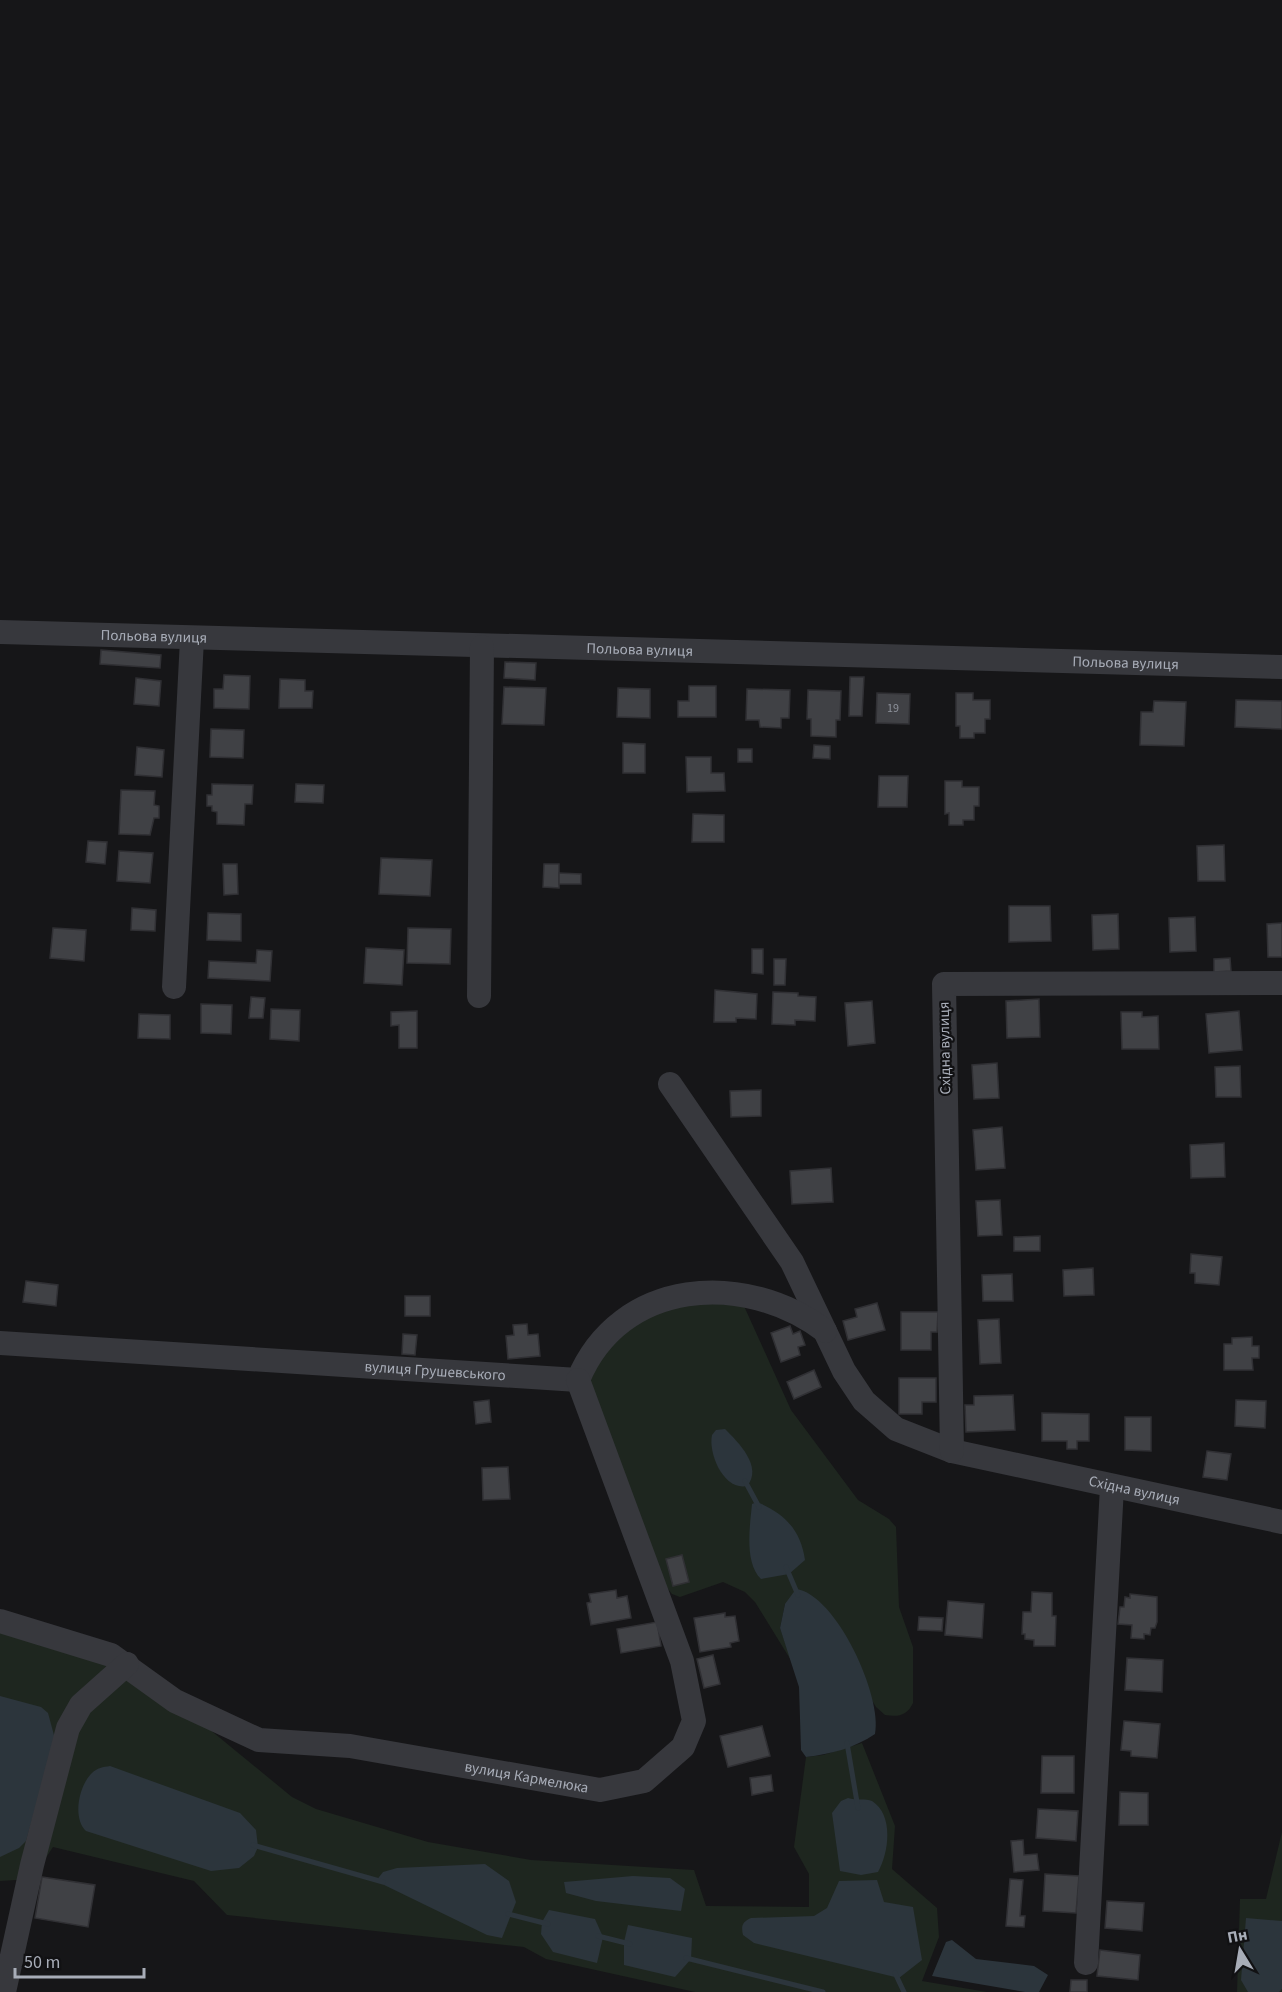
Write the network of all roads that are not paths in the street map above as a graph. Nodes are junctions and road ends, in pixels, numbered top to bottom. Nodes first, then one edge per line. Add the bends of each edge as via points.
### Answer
1 (0, 632) edge
2 (192, 639) junction
3 (482, 647) junction
4 (1282, 667) edge
5 (1282, 983) edge
6 (174, 987) dead end
7 (479, 996) dead end
8 (670, 1084) dead end
9 (825, 1331) junction
10 (0, 1343) edge
11 (578, 1380) junction
12 (952, 1451) junction
13 (1112, 1487) junction
14 (1282, 1522) edge
15 (0, 1621) edge
16 (127, 1664) junction
17 (1086, 1963) dead end
18 (4, 1992) edge

1 - 2 street, Польова вулиця
2 - 3 street, Польова вулиця
2 - 6 street
3 - 4 street, Польова вулиця
3 - 7 street
5 - 12 street, Східна вулиця via 944,984
8 - 9 street, Східна вулиця via 792,1262
9 - 11 street via 804,1315 756,1297 717,1293 676,1296 639,1310 620,1323 588,1357
9 - 12 street, Східна вулиця via 857,1391 884,1420 911,1437
10 - 11 street, вулиця Грушевського
11 - 16 street, вулиця Кармелюка via 682,1660 694,1721 683,1747 644,1781 600,1790 350,1746 259,1740 175,1701
12 - 13 street, Східна вулиця
13 - 14 street, Східна вулиця
13 - 17 street
15 - 16 street, вулиця Кармелюка via 95,1648
16 - 18 street via 81,1705 68,1728

